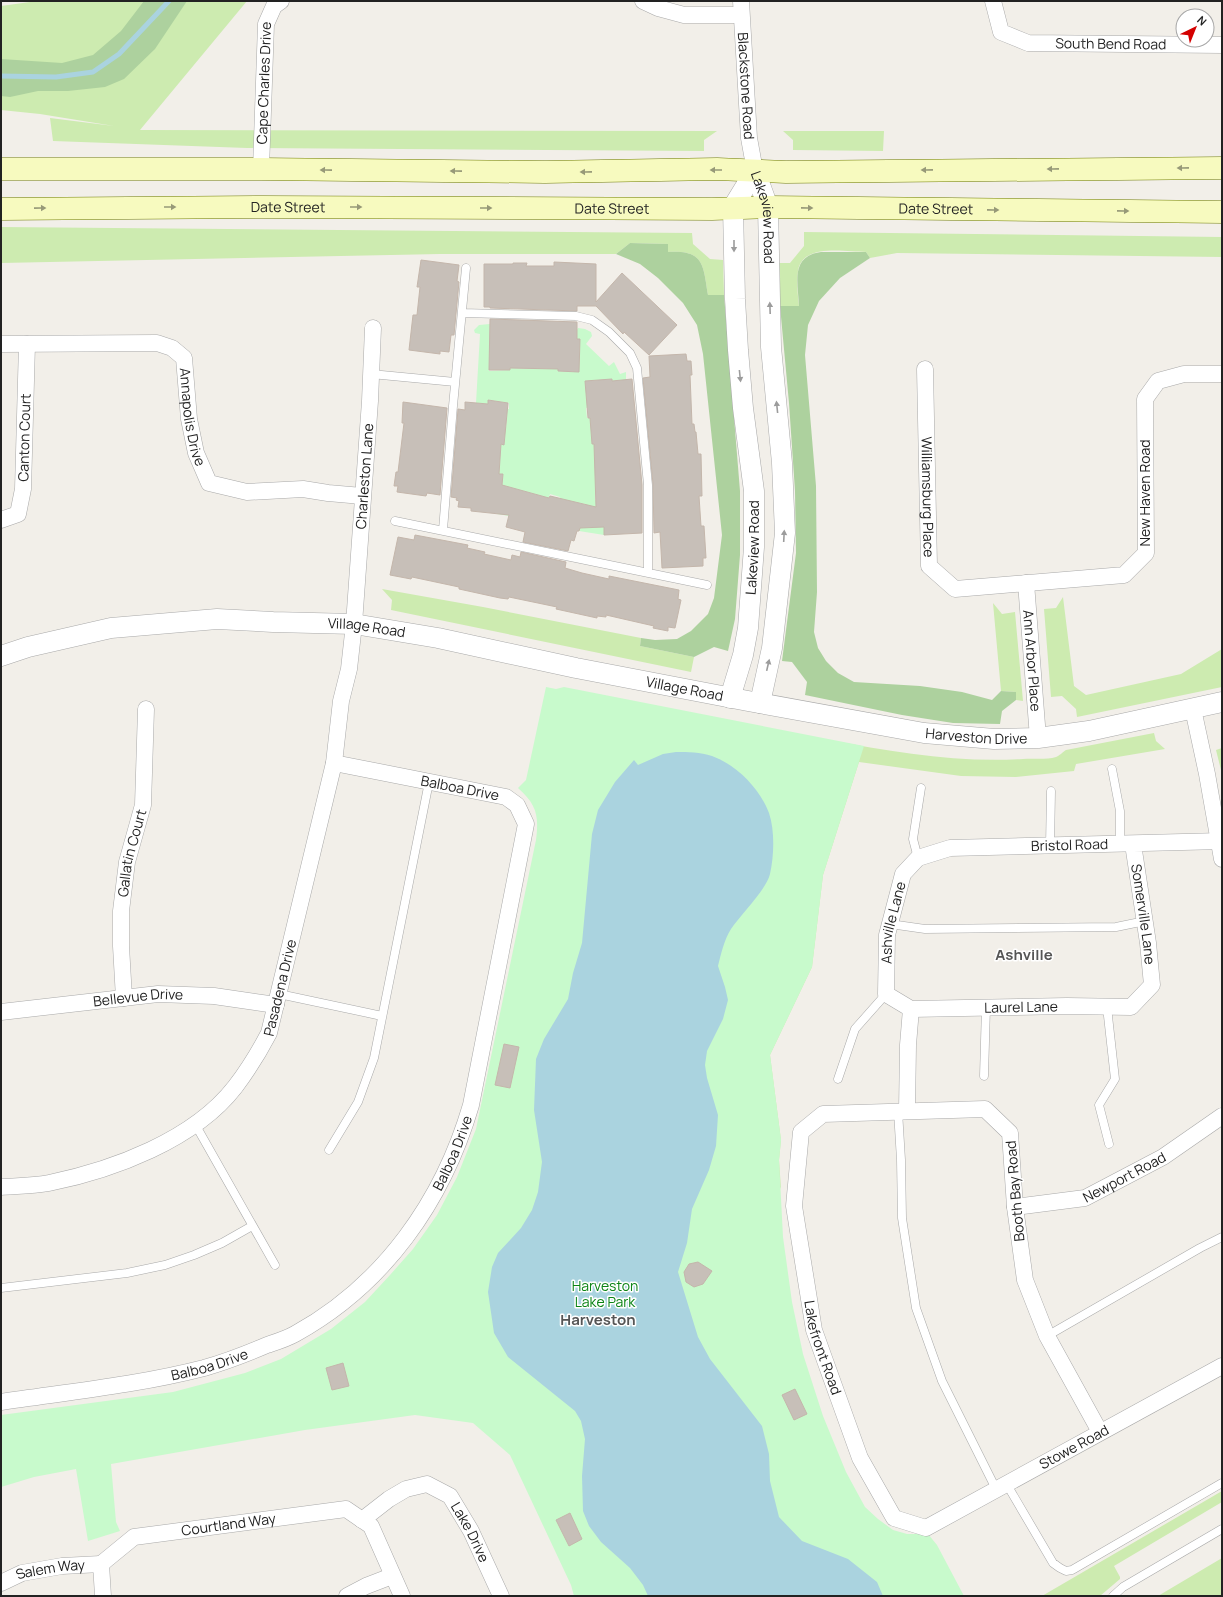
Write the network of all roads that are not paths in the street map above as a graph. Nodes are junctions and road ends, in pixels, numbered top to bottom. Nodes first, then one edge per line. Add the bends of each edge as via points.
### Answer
1 (281, 1) edge
2 (643, 1) edge
3 (993, 1) edge
4 (741, 8) edge
5 (1222, 45) edge
6 (1222, 168) edge
7 (1, 169) edge
8 (260, 170) junction
9 (755, 171) junction
10 (733, 207) junction
11 (768, 207) junction
12 (1, 209) edge
13 (1222, 212) edge
14 (466, 268) dead end
15 (462, 313) junction
16 (373, 328) dead end
17 (1, 344) edge
18 (27, 344) junction
19 (925, 369) dead end
20 (371, 374) junction
21 (1222, 374) edge
22 (455, 382) junction
23 (362, 496) junction
24 (1, 520) edge
25 (395, 521) dead end
26 (443, 530) junction
27 (648, 573) junction
28 (1026, 583) junction
29 (707, 585) dead end
30 (354, 624) junction
31 (1, 656) edge
32 (730, 698) junction
33 (1222, 702) edge
34 (760, 703) junction
35 (146, 709) dead end
36 (1192, 709) junction
37 (1038, 738) junction
38 (334, 763) junction
39 (1112, 770) dead end
40 (429, 782) junction
41 (922, 788) dead end
42 (1051, 791) dead end
43 (1220, 841) edge
44 (1127, 844) junction
45 (1050, 846) junction
46 (918, 858) junction
47 (1222, 858) edge
48 (1145, 921) junction
49 (890, 924) junction
50 (1152, 985) joint
51 (886, 994) junction
52 (124, 998) junction
53 (278, 1000) junction
54 (1107, 1007) junction
55 (986, 1008) junction
56 (911, 1009) junction
57 (1, 1012) edge
58 (382, 1016) junction
59 (984, 1076) dead end
60 (838, 1079) dead end
61 (902, 1111) junction
62 (1222, 1116) edge
63 (194, 1124) junction
64 (801, 1132) joint
65 (1109, 1144) dead end
66 (329, 1150) dead end
67 (1, 1187) edge
68 (1015, 1206) junction
69 (252, 1226) junction
70 (1222, 1237) edge
71 (275, 1265) dead end
72 (1, 1288) edge
73 (1047, 1336) junction
74 (1222, 1366) edge
75 (1, 1402) edge
76 (1100, 1432) junction
77 (1222, 1483) edge
78 (1001, 1486) junction
79 (362, 1520) junction
80 (926, 1528) joint
81 (1222, 1529) edge
82 (102, 1564) junction
83 (392, 1576) junction
84 (1, 1583) edge
85 (103, 1596) edge
86 (347, 1596) edge
87 (402, 1596) edge
88 (501, 1596) edge
89 (1113, 1596) edge

1 - 8 street, Cape Charles Drive via 274,6 266,24
2 - 4 street via 684,15
3 - 5 street, South Bend Road via 1001,32 1028,43
4 - 9 street, Blackstone Road via 749,138
6 -> 9 main road
7 - 8 main road
9 -> 8 main road
9 - 10 street, Lakeview Road
9 - 11 street, Lakeview Road
10 - 11 main road, Date Street
12 -> 10 main road, Date Street
10 -> 32 street, Lakeview Road via 738,350 754,499 754,547 748,628
11 -> 13 main road, Date Street
34 -> 11 street, Lakeview Road via 772,648 785,533 782,463 771,347
14 - 15 lane
15 - 22 lane
15 - 27 lane via 576,316 592,320 609,332 630,353 637,368 648,485
16 - 20 street, Charleston Lane
17 - 18 street, Annapolis Drive
18 - 23 street, Annapolis Drive via 157,343 172,348 184,358 188,419 196,453 210,483 247,492 303,489
18 - 24 street, Canton Court via 23,489 18,514
19 - 28 street, Williamsburg Place via 929,566 955,589
20 - 22 lane
20 - 23 street, Charleston Lane
21 - 28 street, New Haven Road via 1184,374 1158,381 1145,399 1146,553 1124,575
22 - 26 lane
23 - 30 street, Charleston Lane
25 - 26 lane
26 - 27 lane
27 - 29 lane
28 - 37 street, Ann Arbor Place
30 - 31 street, Village Road via 217,619 111,628 28,647
30 - 32 street, Village Road via 438,638
30 - 38 street, Pasadena Drive
32 - 34 street, Harveston Drive
33 - 36 street, Harveston Drive
34 - 37 street, Harveston Drive via 924,733 994,739
35 - 52 street, Gallatin Court via 143,805 127,862 121,911
36 - 37 street, Harveston Drive via 1089,731
36 - 43 street
38 - 40 street, Balboa Drive
38 - 53 street, Pasadena Drive
39 - 44 lane
40 - 58 lane
40 - 75 street, Balboa Drive via 506,797 517,805 526,824 471,1105 462,1136 427,1208 398,1247 371,1277 346,1300 293,1335 204,1368 141,1381
41 - 46 lane via 913,839
42 - 45 lane
43 - 44 street, Bristol Road
43 - 47 street
44 - 45 street, Bristol Road
44 - 48 street, Somerville Lane
45 - 46 street, Bristol Road via 950,848
46 - 49 street, Ashville Lane via 903,874
48 - 49 lane via 1116,927 925,929
48 - 50 street, Somerville Lane
49 - 51 street, Ashville Lane via 887,935
50 - 54 street, Laurel Lane via 1131,1007
51 - 56 street
51 - 60 lane via 855,1029
52 - 53 street, Bellevue Drive via 158,994
52 - 57 street, Bellevue Drive
53 - 58 lane
53 - 63 street, Pasadena Drive via 269,1033 235,1088
54 - 55 street, Laurel Lane
54 - 65 lane via 1115,1079 1099,1105
55 - 56 street, Laurel Lane
55 - 59 lane
56 - 61 street
58 - 66 lane via 374,1058 365,1085 346,1125
61 - 64 street, Booth Bay Road via 823,1114
61 - 68 street, Booth Bay Road via 985,1109 1010,1133
61 - 78 lane via 902,1218 916,1308 942,1381
62 - 68 street, Newport Road via 1163,1157 1085,1198
63 - 67 street, Pasadena Drive via 170,1141 111,1167 48,1183
63 - 69 lane
64 - 80 street, Lakefront Road via 794,1206 814,1330 860,1458 894,1518
68 - 73 street, Booth Bay Road via 1025,1280
69 - 71 lane
69 - 72 lane via 222,1243 165,1265 127,1273
70 - 73 lane
73 - 76 street, Booth Bay Road
74 - 76 street, Stowe Road
76 - 78 street, Stowe Road
77 - 78 lane via 1072,1570 1066,1571 1049,1557
78 - 80 street, Stowe Road
79 - 82 street, Courtland Way via 346,1508 152,1533 134,1537
79 - 83 street, Courtland Way via 371,1526
79 - 88 street, Lake Drive via 406,1489 428,1484 450,1496 471,1531
81 - 89 lane via 1123,1587
82 - 84 street, Salem Way via 62,1566 22,1573
82 - 85 street
83 - 86 street
83 - 87 street, Courtland Way

